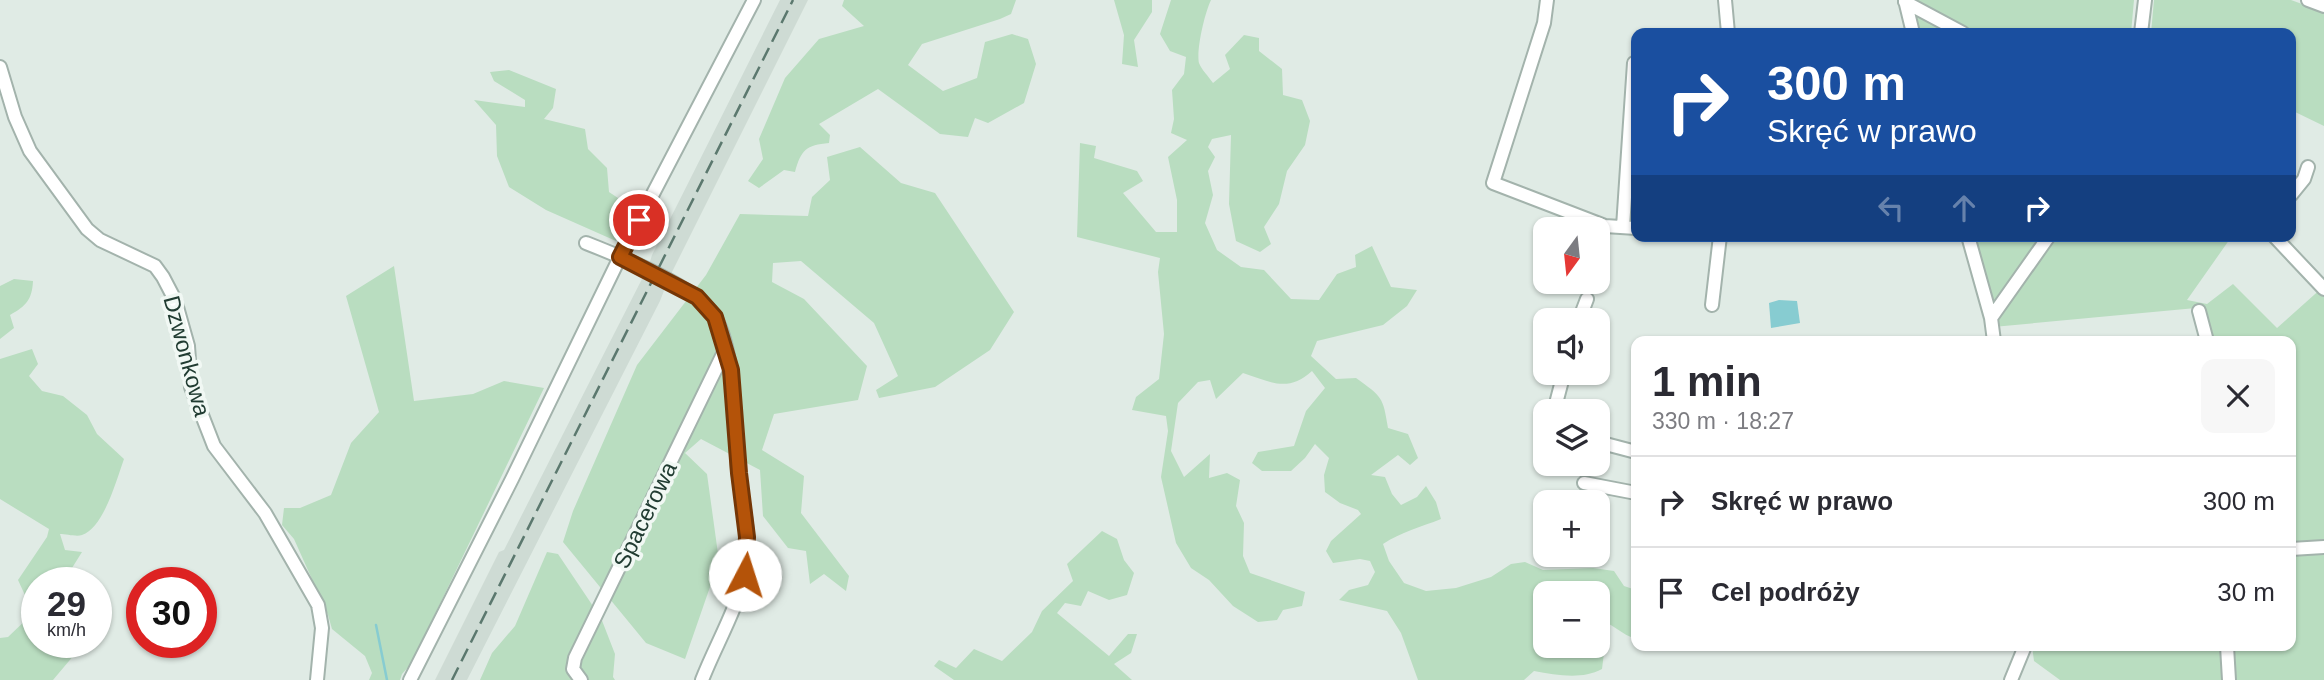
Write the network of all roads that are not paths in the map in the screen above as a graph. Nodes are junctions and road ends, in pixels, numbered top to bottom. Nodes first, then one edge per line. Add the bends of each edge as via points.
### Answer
1 (754, 0) edge
2 (1547, 0) edge
3 (1726, 0) edge
4 (2145, 0) edge
5 (2308, 0) edge
6 (1905, 1) edge
7 (2324, 6) edge
8 (1728, 28) edge
9 (1912, 28) edge
10 (1954, 28) edge
11 (2142, 28) edge
12 (0, 67) edge
13 (2308, 167) dead end
14 (1631, 187) edge
15 (2296, 189) edge
16 (1630, 228) edge
17 (1719, 242) edge
18 (1970, 242) edge
19 (2045, 242) edge
20 (2280, 242) edge
21 (586, 243) dead end
22 (620, 257) junction
23 (2324, 289) edge
24 (1587, 299) dead end
25 (1712, 304) dead end
26 (1584, 308) edge
27 (2199, 311) dead end
28 (1991, 318) junction
29 (1993, 336) edge
30 (2206, 336) edge
31 (725, 350) junction
32 (1610, 445) edge
33 (1631, 451) edge
34 (1584, 484) dead end
35 (1631, 492) edge
36 (2324, 547) edge
37 (2296, 549) edge
38 (2023, 651) edge
39 (2227, 651) edge
40 (317, 680) edge
41 (410, 680) edge
42 (581, 680) edge
43 (702, 680) edge
44 (2011, 680) edge
45 (2230, 680) edge

1 - 22 street
2 - 16 street via 1544,23 1493,183 1605,226
3 - 8 street
4 - 11 street
5 - 7 street
6 - 9 street
6 - 10 street
12 - 40 street, Dzwonkowa via 30,151 87,229 155,266 163,276 188,346 191,387 215,446 265,513 318,605 322,628
13 - 15 street
14 - 16 street
17 - 25 street
18 - 28 street
19 - 28 street
20 - 23 street
21 - 22 street
22 - 31 street via 697,297 715,317
22 - 41 street
24 - 26 street
27 - 30 street
28 - 29 street
31 - 42 street, Spacerowa via 575,658 573,669
31 - 43 street via 731,370 747,561 739,593
32 - 33 street
34 - 35 street
36 - 37 street
38 - 44 street
39 - 45 street

